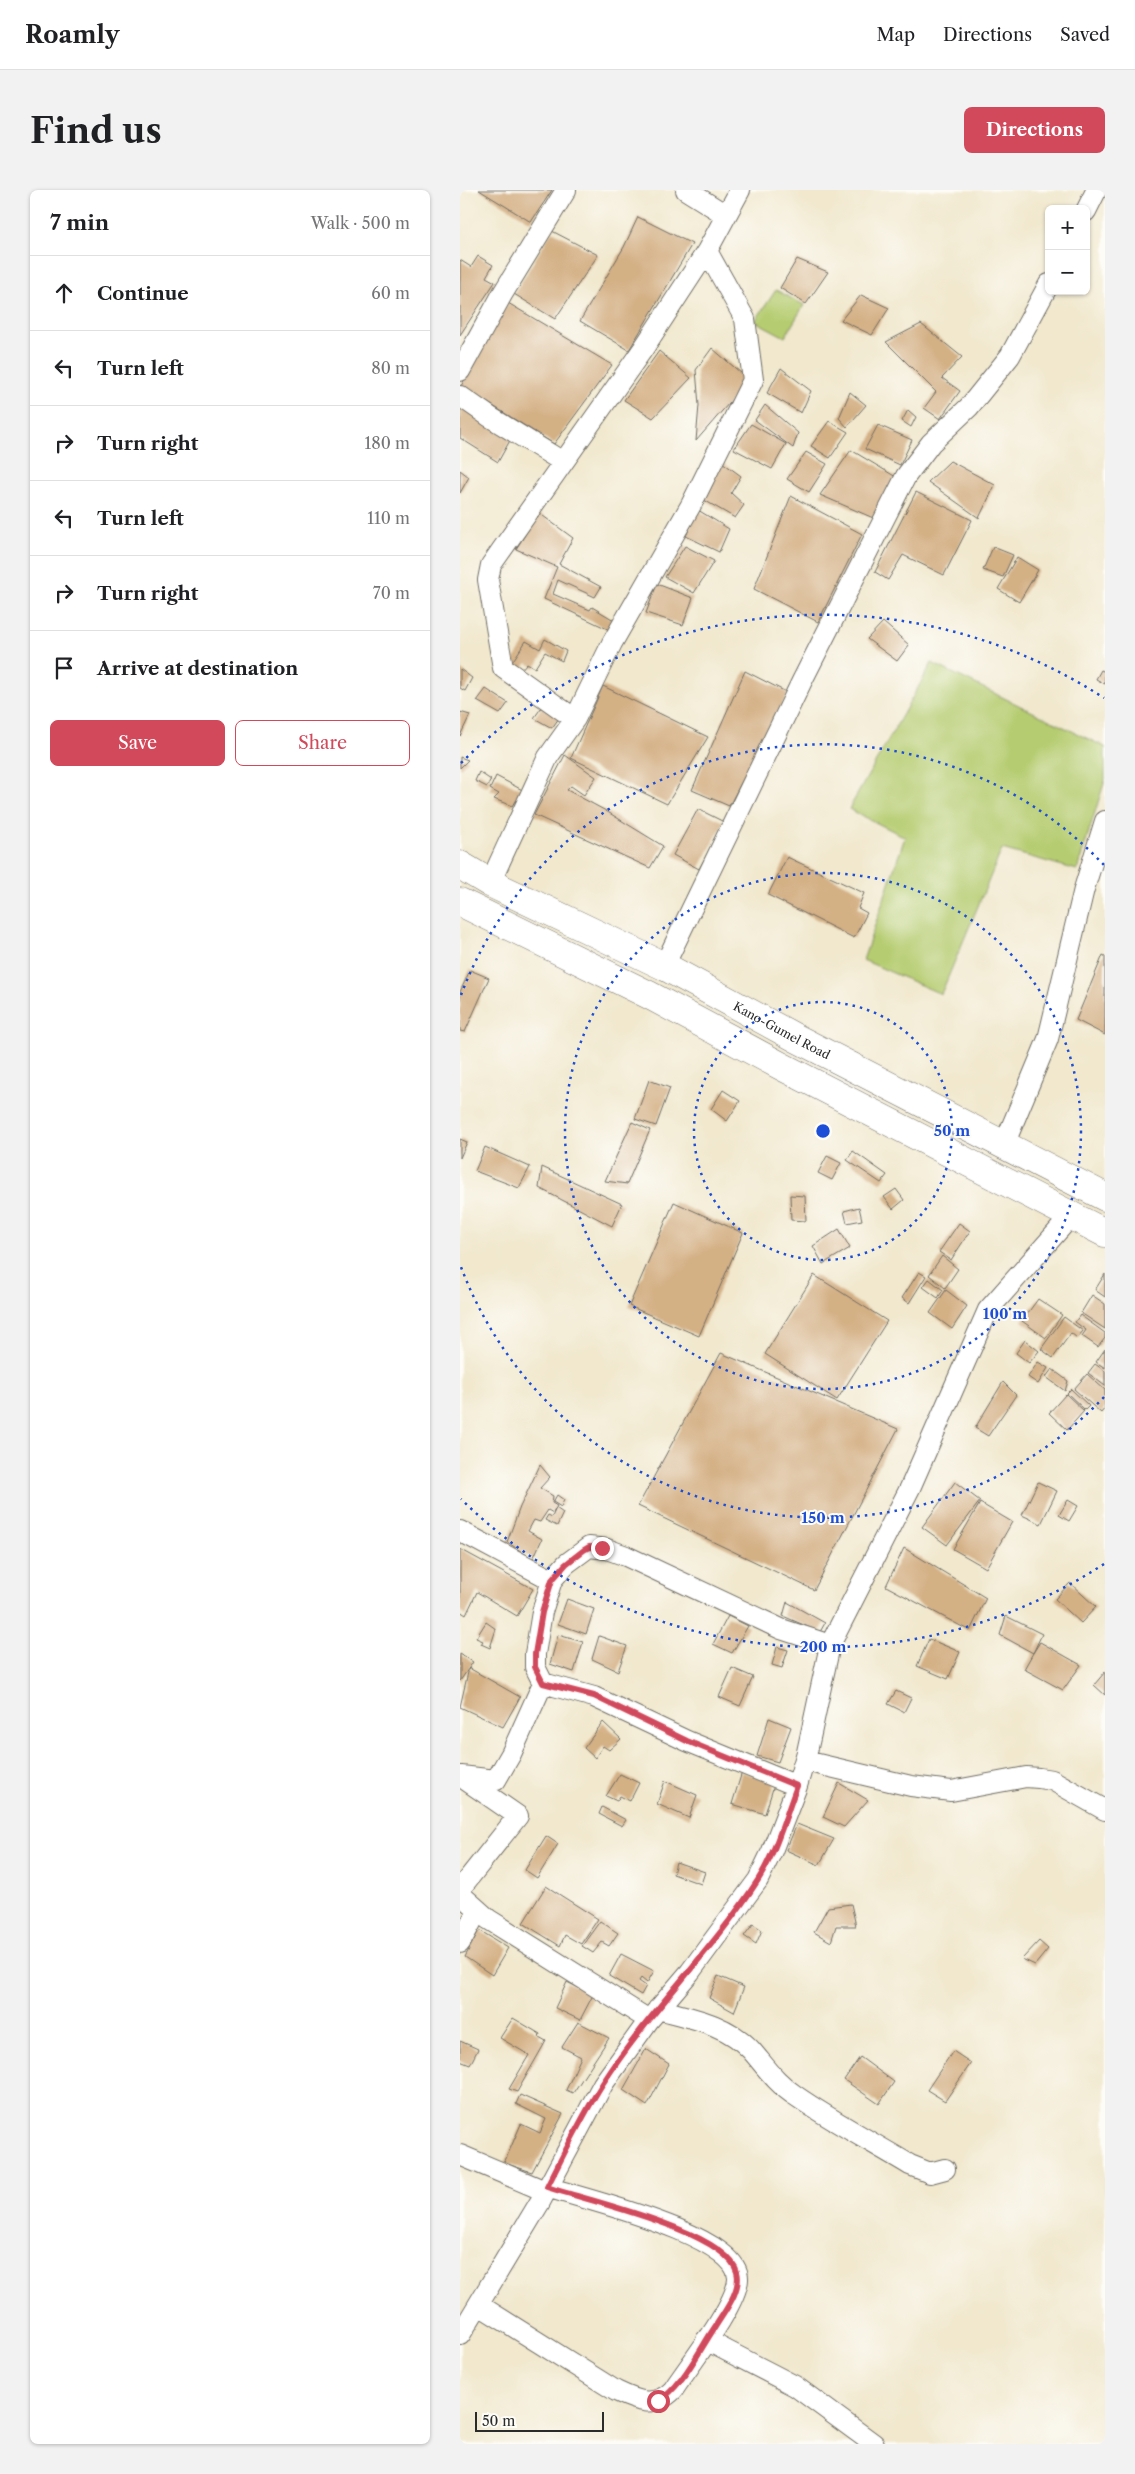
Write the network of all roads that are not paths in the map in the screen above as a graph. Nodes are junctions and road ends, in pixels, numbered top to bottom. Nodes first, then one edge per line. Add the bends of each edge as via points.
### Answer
1 (566, 190) edge
2 (686, 190) edge
3 (740, 190) edge
4 (726, 215) junction
5 (707, 250) junction
6 (1045, 291) edge
7 (460, 372) edge
8 (460, 396) edge
9 (563, 462) junction
10 (575, 719) junction
11 (1105, 821) edge
12 (460, 865) edge
13 (490, 883) junction
14 (460, 902) edge
15 (664, 966) junction
16 (1004, 1145) junction
17 (1105, 1197) edge
18 (1072, 1215) junction
19 (1105, 1233) edge
20 (460, 1531) edge
21 (552, 1580) junction
22 (830, 1645) junction
23 (543, 1683) junction
24 (805, 1761) junction
25 (460, 1776) edge
26 (797, 1786) junction
27 (1105, 1810) edge
28 (460, 1889) edge
29 (460, 1894) edge
30 (478, 1910) junction
31 (460, 1943) edge
32 (653, 2014) junction
33 (460, 2155) edge
34 (945, 2168) dead end
35 (546, 2189) junction
36 (479, 2305) junction
37 (460, 2335) edge
38 (706, 2340) junction
39 (874, 2444) edge

1 - 7 street via 503,292
2 - 4 street
3 - 4 street
4 - 5 street
5 - 9 street via 643,349
5 - 10 street via 745,320 753,380 691,505 612,643
6 - 15 street via 1010,356 969,407 931,443 906,476
8 - 9 street
9 - 10 street via 491,565 488,580 503,668
10 - 13 street via 548,757
11 - 16 street via 1084,889 1048,1039
12 - 13 main road, Kano-Gumel Road
13 - 15 main road, Kano-Gumel Road
14 - 18 main road via 649,995
15 - 16 main road, Kano-Gumel Road
16 - 17 main road, Kano-Gumel Road
18 - 19 main road
18 - 22 street via 988,1310 910,1488
20 - 21 street
21 - 22 street via 566,1564 589,1547 607,1549 781,1629
21 - 23 street via 542,1612 535,1654 535,1667
22 - 24 street
23 - 25 street via 496,1780
23 - 26 street via 594,1696 687,1741
24 - 26 street
24 - 27 street via 911,1786 951,1791 1026,1777 1052,1780
25 - 28 street via 518,1816
26 - 32 street via 758,1880 690,1972
29 - 30 street
30 - 31 street
30 - 32 street via 488,1919
32 - 34 street via 705,2022 732,2034 794,2095 910,2165 930,2173
32 - 35 street via 603,2084
33 - 35 street
35 - 36 street
35 - 38 street via 679,2229 726,2257 737,2271 737,2286
36 - 37 street
36 - 38 street via 616,2391 648,2403 673,2390
38 - 39 street via 794,2386

